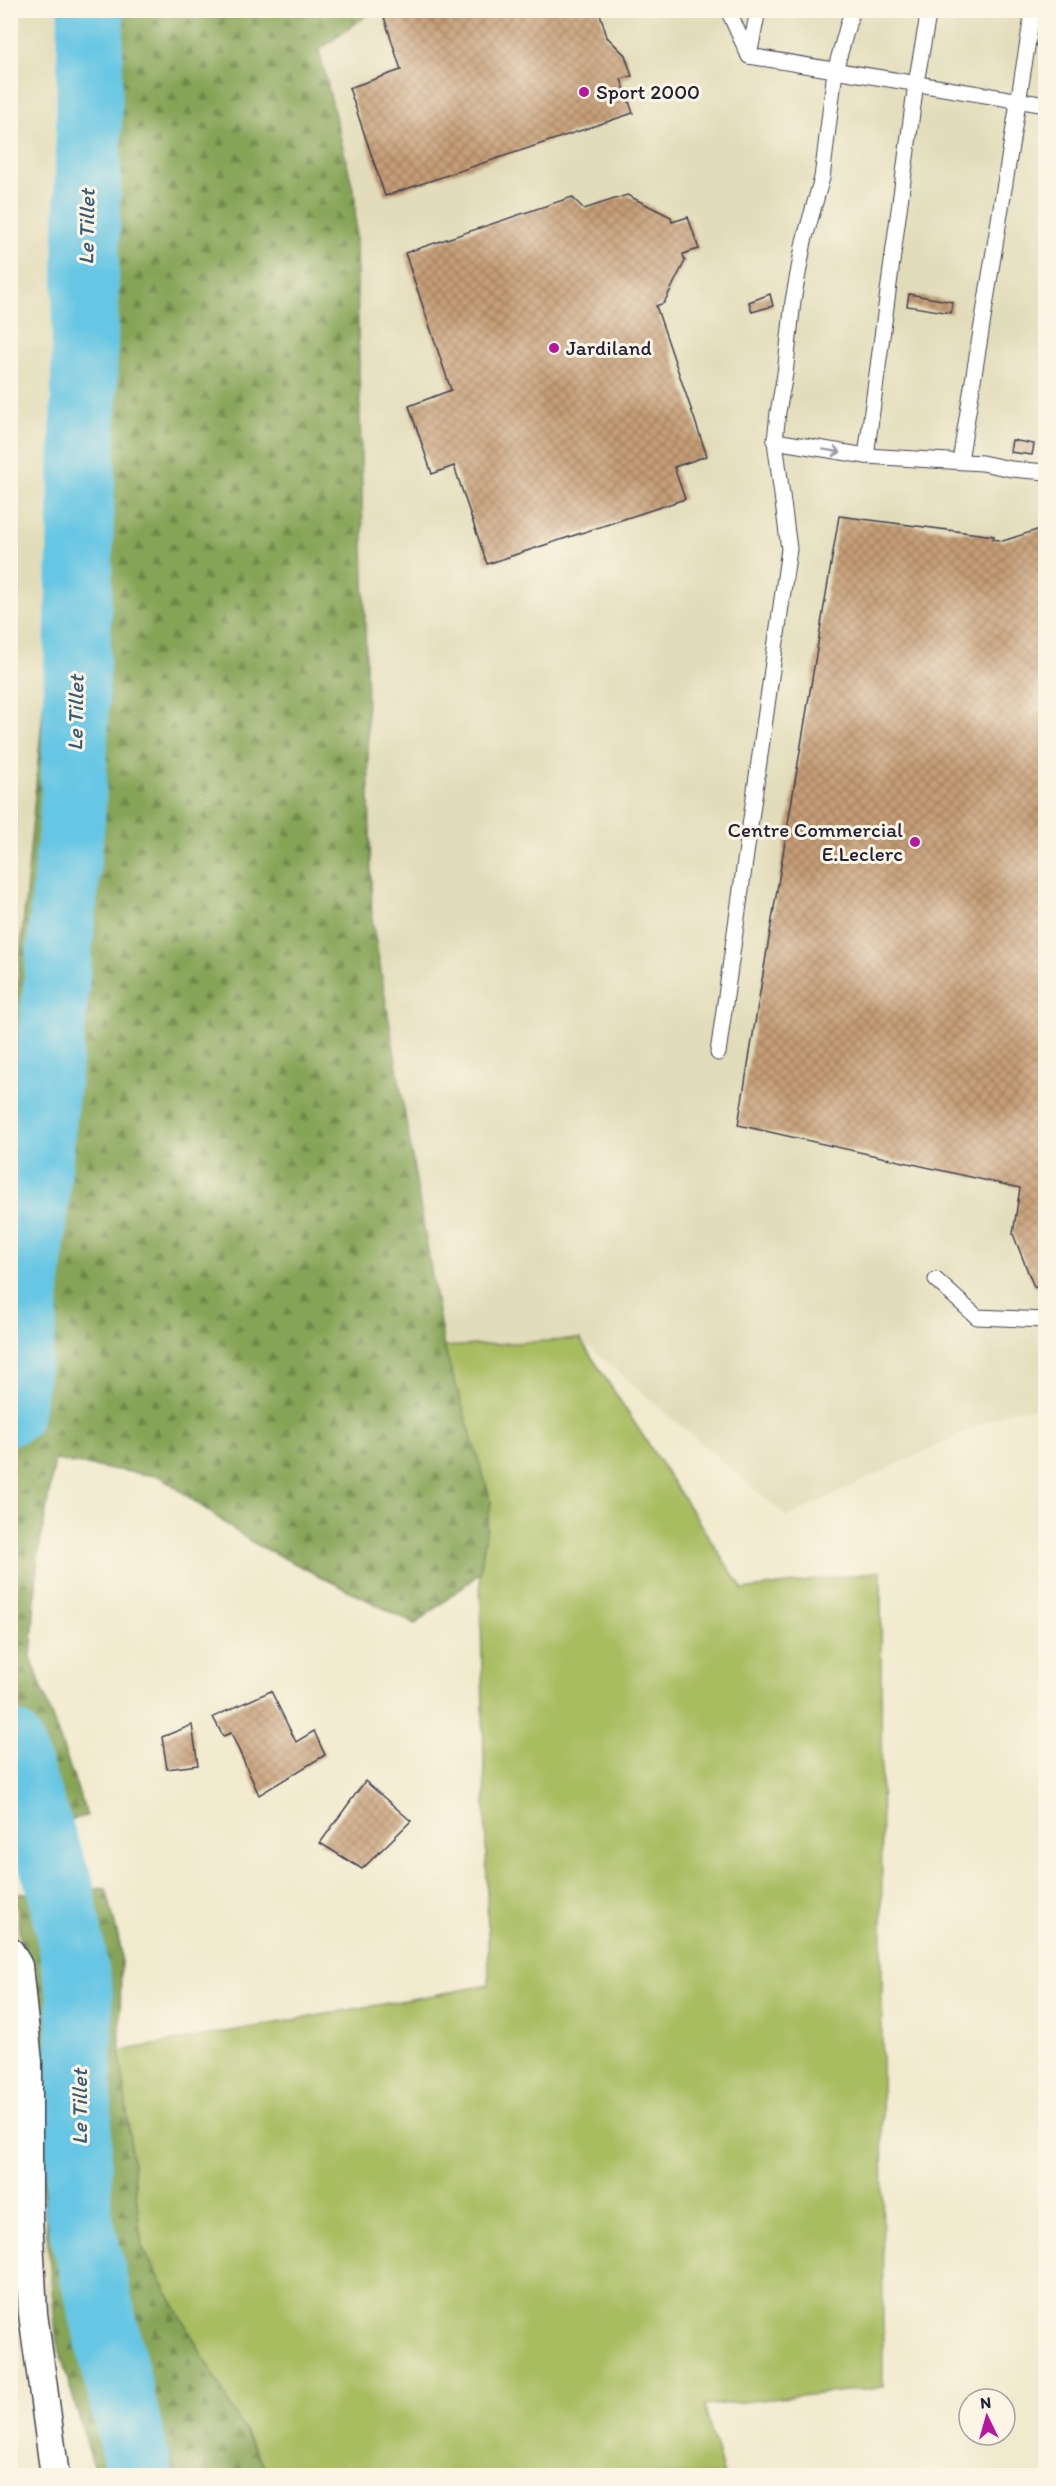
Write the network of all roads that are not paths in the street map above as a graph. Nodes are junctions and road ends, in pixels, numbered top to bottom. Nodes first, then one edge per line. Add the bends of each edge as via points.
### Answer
1 (728, 10) edge
2 (758, 10) edge
3 (852, 10) edge
4 (929, 10) edge
5 (1033, 10) edge
6 (749, 56) junction
7 (835, 71) junction
8 (916, 83) junction
9 (1018, 100) junction
10 (1046, 105) edge
11 (775, 441) junction
12 (866, 456) junction
13 (960, 462) junction
14 (1045, 468) edge
15 (718, 1053) dead end
16 (936, 1280) dead end
17 (1046, 1320) edge
18 (10, 1952) edge
19 (55, 2475) edge

1 - 6 lane
2 - 6 lane
3 - 7 lane
4 - 8 lane
5 - 9 lane
6 - 7 lane
7 - 8 lane
7 - 11 lane via 822,178 804,241 793,301
8 - 9 lane
8 - 12 lane
9 - 10 lane
9 - 13 lane
11 -> 12 lane
11 - 15 lane via 789,549
12 - 13 lane
13 - 14 lane via 1011,469
16 - 17 lane via 977,1317
18 - 19 street via 18,1966 28,2062 28,2218 33,2314

